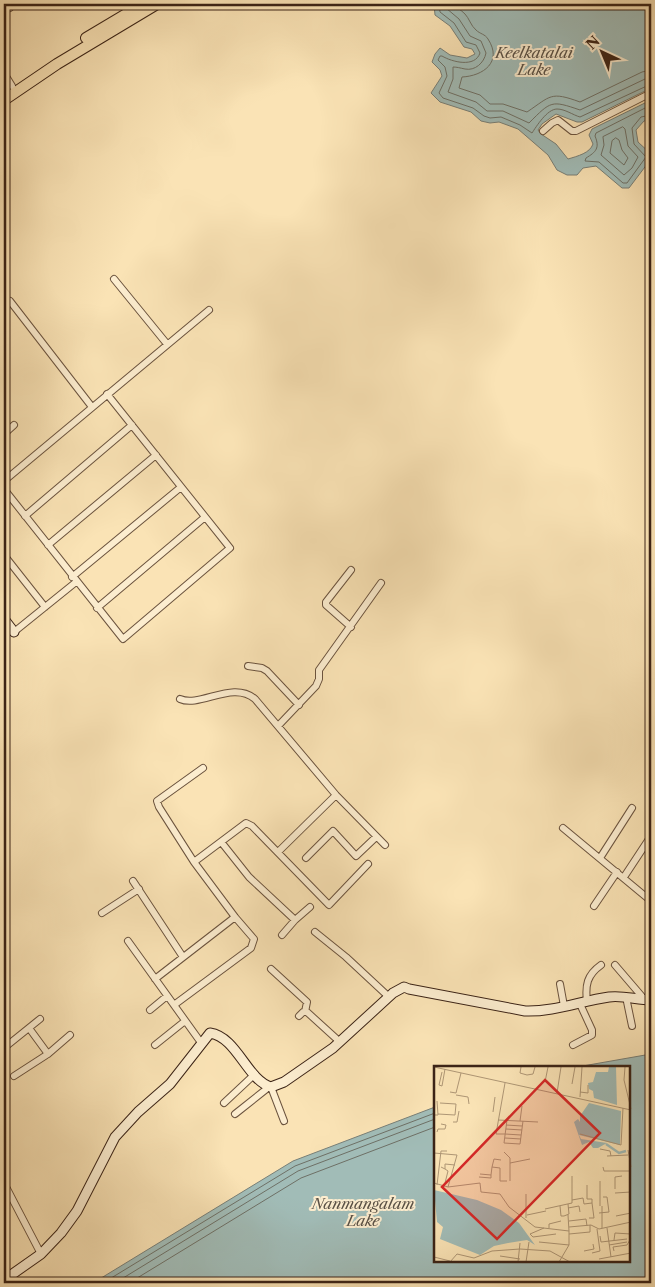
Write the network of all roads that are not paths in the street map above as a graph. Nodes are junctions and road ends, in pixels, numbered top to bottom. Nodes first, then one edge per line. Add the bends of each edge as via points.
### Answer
1 (151, 4) edge
2 (4, 73) edge
3 (8, 89) edge
4 (651, 94) edge
5 (4, 100) edge
6 (543, 131) dead end
7 (114, 279) dead end
8 (10, 301) dead end
9 (208, 310) dead end
10 (167, 344) junction
11 (107, 394) junction
12 (92, 407) junction
13 (14, 425) dead end
14 (132, 425) junction
15 (4, 434) edge
16 (156, 455) junction
17 (4, 480) edge
18 (181, 486) junction
19 (4, 489) edge
20 (25, 516) junction
21 (205, 517) junction
22 (48, 546) junction
23 (4, 555) edge
24 (351, 570) dead end
25 (74, 579) junction
26 (381, 583) dead end
27 (45, 607) junction
28 (97, 608) junction
29 (5, 622) edge
30 (351, 627) junction
31 (14, 632) joint
32 (248, 666) dead end
33 (180, 699) dead end
34 (299, 705) junction
35 (278, 726) junction
36 (203, 768) dead end
37 (336, 795) junction
38 (632, 808) dead end
39 (563, 828) dead end
40 (651, 836) edge
41 (376, 837) junction
42 (222, 843) junction
43 (385, 845) dead end
44 (278, 852) junction
45 (306, 858) dead end
46 (600, 858) junction
47 (194, 862) junction
48 (368, 864) dead end
49 (617, 872) junction
50 (624, 877) junction
51 (133, 880) dead end
52 (139, 889) junction
53 (651, 900) edge
54 (310, 906) dead end
55 (594, 906) dead end
56 (102, 913) dead end
57 (235, 917) junction
58 (295, 920) junction
59 (315, 932) dead end
60 (282, 935) dead end
61 (128, 941) dead end
62 (183, 957) junction
63 (602, 965) dead end
64 (615, 965) dead end
65 (271, 969) dead end
66 (155, 979) junction
67 (560, 984) dead end
68 (167, 996) junction
69 (389, 997) junction
70 (626, 997) junction
71 (648, 1000) edge
72 (584, 1003) junction
73 (174, 1005) junction
74 (564, 1006) junction
75 (150, 1010) dead end
76 (305, 1012) junction
77 (298, 1016) dead end
78 (40, 1019) dead end
79 (185, 1021) junction
80 (632, 1026) dead end
81 (29, 1028) junction
82 (70, 1036) dead end
83 (340, 1042) junction
84 (202, 1044) junction
85 (155, 1045) dead end
86 (573, 1045) dead end
87 (4, 1048) edge
88 (48, 1054) junction
89 (255, 1074) junction
90 (14, 1076) dead end
91 (270, 1087) junction
92 (224, 1103) dead end
93 (235, 1114) dead end
94 (284, 1121) dead end
95 (4, 1183) edge
96 (41, 1254) junction
97 (5, 1276) edge

1 - 3 main road via 50,61
1 - 5 main road
2 - 3 street
4 - 6 street via 576,131 558,120
7 - 10 street
8 - 12 street
9 - 10 street
10 - 11 street
11 - 12 street
11 - 14 street
12 - 17 street
13 - 15 street
14 - 16 street
14 - 20 street
16 - 18 street
16 - 22 street
18 - 21 street
18 - 25 street
19 - 20 street
20 - 22 street
21 - 28 street
21 - 28 street via 230,548 123,639
22 - 25 street
23 - 27 street
24 - 30 street via 326,602
25 - 27 street
25 - 28 street
26 - 30 street
27 - 31 street
29 - 31 street
30 - 34 street via 319,670 318,683
32 - 34 street via 267,671
33 - 35 street via 243,692 250,694
34 - 35 street
35 - 37 street
36 - 47 street via 157,801
37 - 41 street
37 - 44 street
38 - 46 street
39 - 46 street
40 - 50 street
41 - 43 street
41 - 45 street via 356,856 333,831
42 - 44 street via 246,823
42 - 47 street
42 - 58 street via 249,877
44 - 48 street via 329,905
46 - 49 street
47 - 57 street
49 - 50 street
49 - 55 street
50 - 53 street
51 - 52 street
52 - 56 street
52 - 62 street
54 - 58 street
57 - 62 street
57 - 73 street via 254,939 251,948
58 - 60 street
59 - 69 street
61 - 66 street
62 - 66 street
63 - 72 street via 587,980
64 - 71 street
65 - 76 street via 307,1002
66 - 68 street
67 - 74 street
68 - 73 street
68 - 75 street
69 - 74 street via 404,987 525,1011
69 - 83 street
70 - 71 street
70 - 72 street
70 - 80 street
72 - 74 street
72 - 86 street via 592,1035
73 - 79 street
76 - 77 street
76 - 83 street
78 - 81 street
79 - 84 street
79 - 85 street
81 - 87 street
81 - 88 street
82 - 88 street
83 - 91 street via 284,1082
84 - 89 street via 210,1033 217,1034
84 - 96 street via 170,1084 115,1137 77,1211
88 - 90 street
89 - 91 street
89 - 92 street
91 - 93 street
91 - 94 street
95 - 96 street
96 - 97 street

